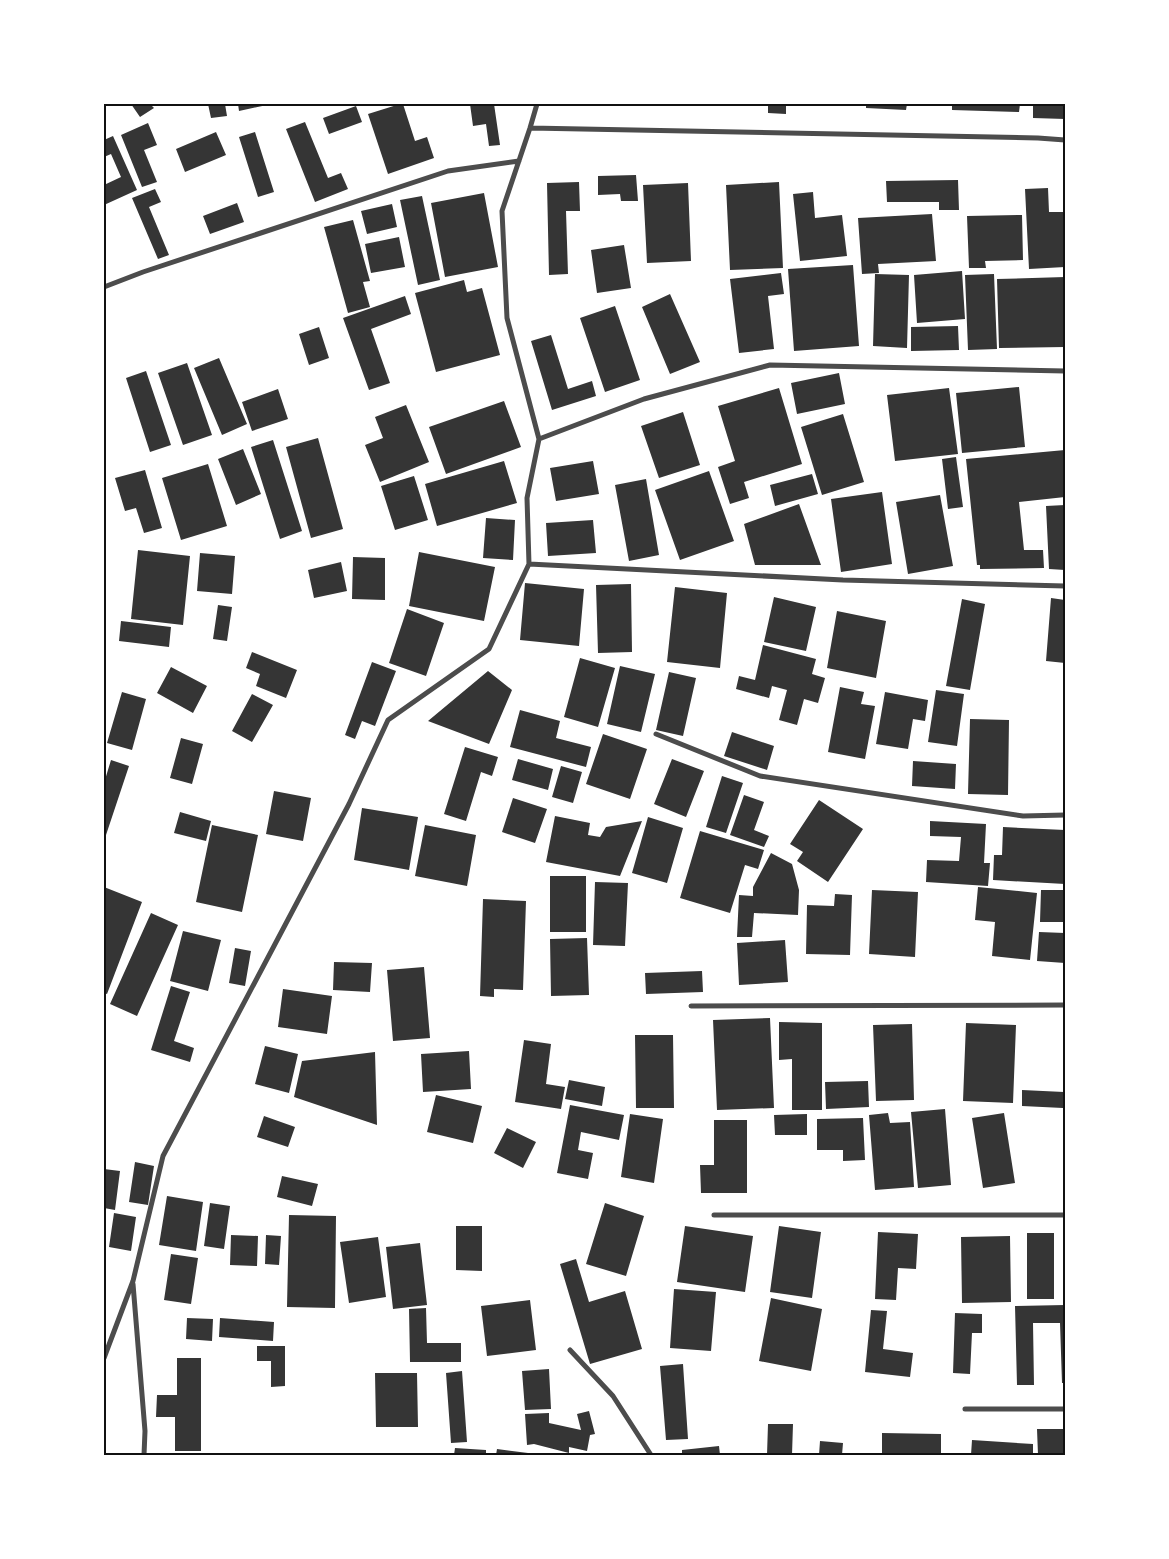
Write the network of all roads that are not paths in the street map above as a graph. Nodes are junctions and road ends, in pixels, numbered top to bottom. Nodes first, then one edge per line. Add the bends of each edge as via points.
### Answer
1 (537, 104) edge
2 (530, 128) junction
3 (1065, 140) edge
4 (519, 161) junction
5 (104, 287) edge
6 (1065, 371) edge
7 (539, 439) junction
8 (529, 564) junction
9 (1065, 586) edge
10 (656, 734) dead end
11 (1065, 815) edge
12 (1065, 1005) edge
13 (691, 1006) dead end
14 (1065, 1214) edge
15 (714, 1215) dead end
16 (133, 1281) junction
17 (570, 1350) dead end
18 (104, 1358) edge
19 (965, 1409) dead end
20 (1065, 1409) edge
21 (144, 1455) edge
22 (652, 1455) edge

1 - 2 street
2 - 3 street
2 - 4 street
4 - 5 street via 448,171
4 - 7 street via 502,211 507,318
6 - 7 street via 770,365 644,399
7 - 8 street via 527,498
8 - 9 street via 842,580
8 - 16 street via 489,649 388,720 349,804 163,1156
10 - 11 street via 760,776 1023,816
12 - 13 street
14 - 15 street
16 - 18 street
16 - 21 street via 145,1431
17 - 22 street via 613,1396
19 - 20 street

